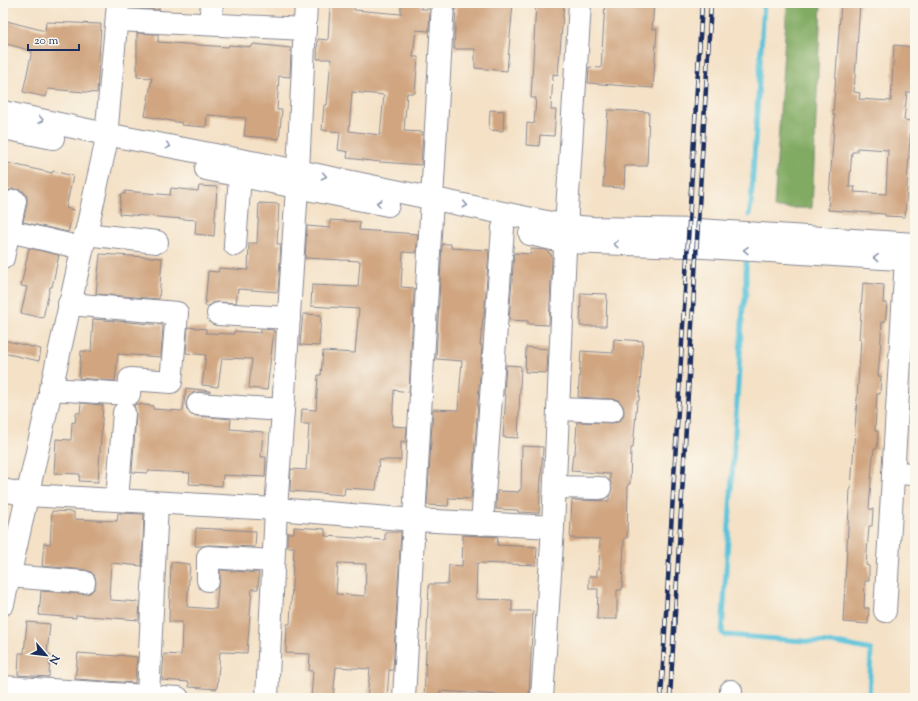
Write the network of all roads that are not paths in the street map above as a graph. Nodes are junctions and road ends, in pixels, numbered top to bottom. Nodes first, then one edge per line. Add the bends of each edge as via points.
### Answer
1 (306, 3) edge
2 (443, 3) edge
3 (580, 3) edge
4 (117, 12) edge
5 (211, 13) edge
6 (305, 29) junction
7 (3, 112) edge
8 (3, 128) edge
9 (105, 141) junction
10 (240, 176) junction
11 (297, 179) junction
12 (15, 202) dead end
13 (432, 206) junction
14 (503, 228) junction
15 (9, 231) junction
16 (566, 234) junction
17 (83, 241) junction
18 (157, 242) dead end
19 (235, 245) dead end
20 (912, 254) edge
21 (3, 258) edge
22 (69, 304) junction
23 (218, 314) dead end
24 (289, 318) junction
25 (50, 389) junction
26 (198, 404) dead end
27 (558, 409) junction
28 (283, 410) junction
29 (612, 411) dead end
30 (124, 413) dead end
31 (894, 473) junction
32 (915, 474) edge
33 (555, 487) junction
34 (600, 488) dead end
35 (3, 490) edge
36 (27, 495) junction
37 (117, 500) junction
38 (157, 503) junction
39 (276, 509) junction
40 (415, 520) junction
41 (482, 524) junction
42 (553, 527) junction
43 (273, 561) junction
44 (9, 576) junction
45 (208, 580) dead end
46 (84, 582) dead end
47 (3, 604) edge
48 (885, 611) dead end
49 (3, 687) edge
50 (148, 696) junction
51 (178, 698) edge
52 (267, 698) edge
53 (404, 698) edge
54 (542, 698) edge

1 - 6 street
2 - 13 street
3 - 16 street
4 - 5 street
4 - 9 street
5 - 6 street
6 - 11 street
7 -> 9 street
8 - 9 street
9 - 10 street
9 -> 11 street
9 - 17 street
10 - 11 street
10 - 19 street
11 - 13 street
11 - 24 street
12 - 15 street
13 - 14 street
13 -> 16 street
13 - 40 street
14 - 16 street
14 - 41 street
15 - 17 street
15 - 21 street
16 - 20 street via 592,228 698,230
16 - 27 street
17 - 18 street
17 - 22 street
20 - 31 street
22 - 25 street
22 - 25 street via 177,314 171,382 130,379 129,394
23 - 24 street
24 - 28 street
25 - 36 street
26 - 28 street
27 - 29 street
27 - 33 street
28 - 39 street
30 - 37 street
31 - 32 street
31 - 48 street
33 - 34 street
33 - 42 street
35 - 36 street
36 - 37 street
36 - 44 street
37 - 38 street
38 - 39 street
38 - 50 street
39 - 40 street
39 - 43 street
40 - 41 street
40 - 53 street
41 - 42 street
42 - 54 street
43 - 45 street via 208,557
43 - 52 street
44 - 46 street
44 - 47 street
49 - 50 street
50 - 51 street

